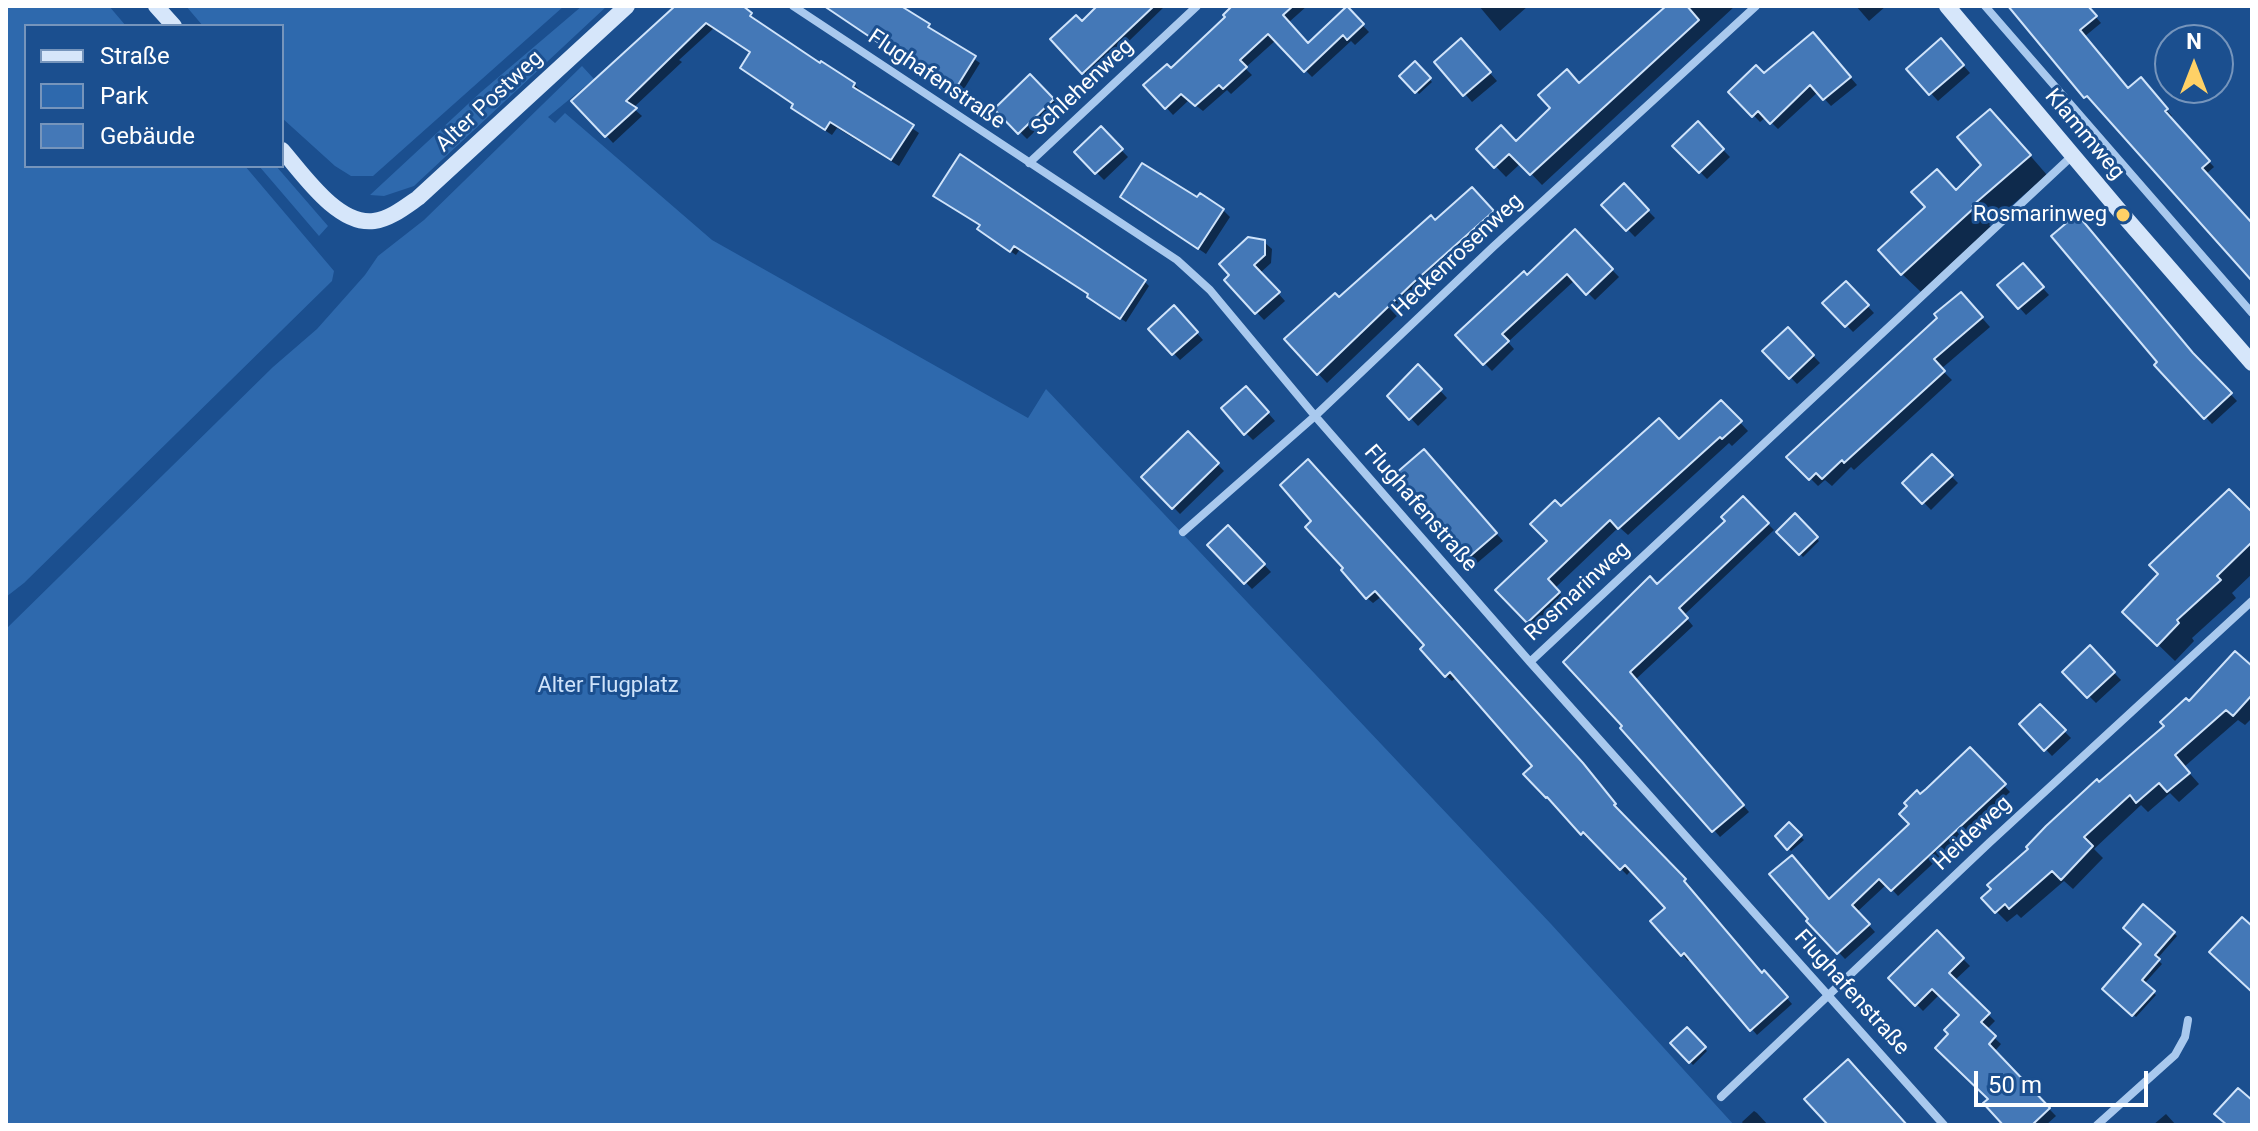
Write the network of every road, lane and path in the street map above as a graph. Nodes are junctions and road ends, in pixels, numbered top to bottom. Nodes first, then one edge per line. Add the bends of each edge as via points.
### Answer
1 (156, 6) edge
2 (627, 6) edge
3 (793, 6) edge
4 (1197, 6) edge
5 (1756, 6) edge
6 (1947, 6) edge
7 (1985, 6) edge
8 (172, 24) edge
9 (284, 152) edge
10 (2072, 156) junction
11 (1029, 163) junction
12 (2252, 313) edge
13 (2252, 363) edge
14 (1315, 416) junction
15 (1183, 532) dead end
16 (2252, 601) edge
17 (1530, 662) junction
18 (1829, 996) junction
19 (2188, 1020) dead end
20 (1721, 1097) dead end
21 (1944, 1125) edge
22 (2097, 1125) edge

1 - 8 main road
2 - 9 main road, Alter Postweg via 418,198 395,213 376,221 344,214
3 - 11 street, Flughafenstraße
4 - 11 street, Schlehenweg
5 - 14 street, Heckenrosenweg
6 - 10 main road, Klammweg
7 - 12 street, Klammweg
10 - 13 main road, Klammweg
10 - 17 street, Rosmarinweg
11 - 14 street, Flughafenstraße via 1177,260 1210,290
14 - 15 street, Heckenrosenweg
14 - 17 street, Flughafenstraße
16 - 18 street, Heideweg
17 - 18 street, Flughafenstraße
18 - 20 street, Heideweg
18 - 21 street, Flughafenstraße
19 - 22 street via 2175,1055

